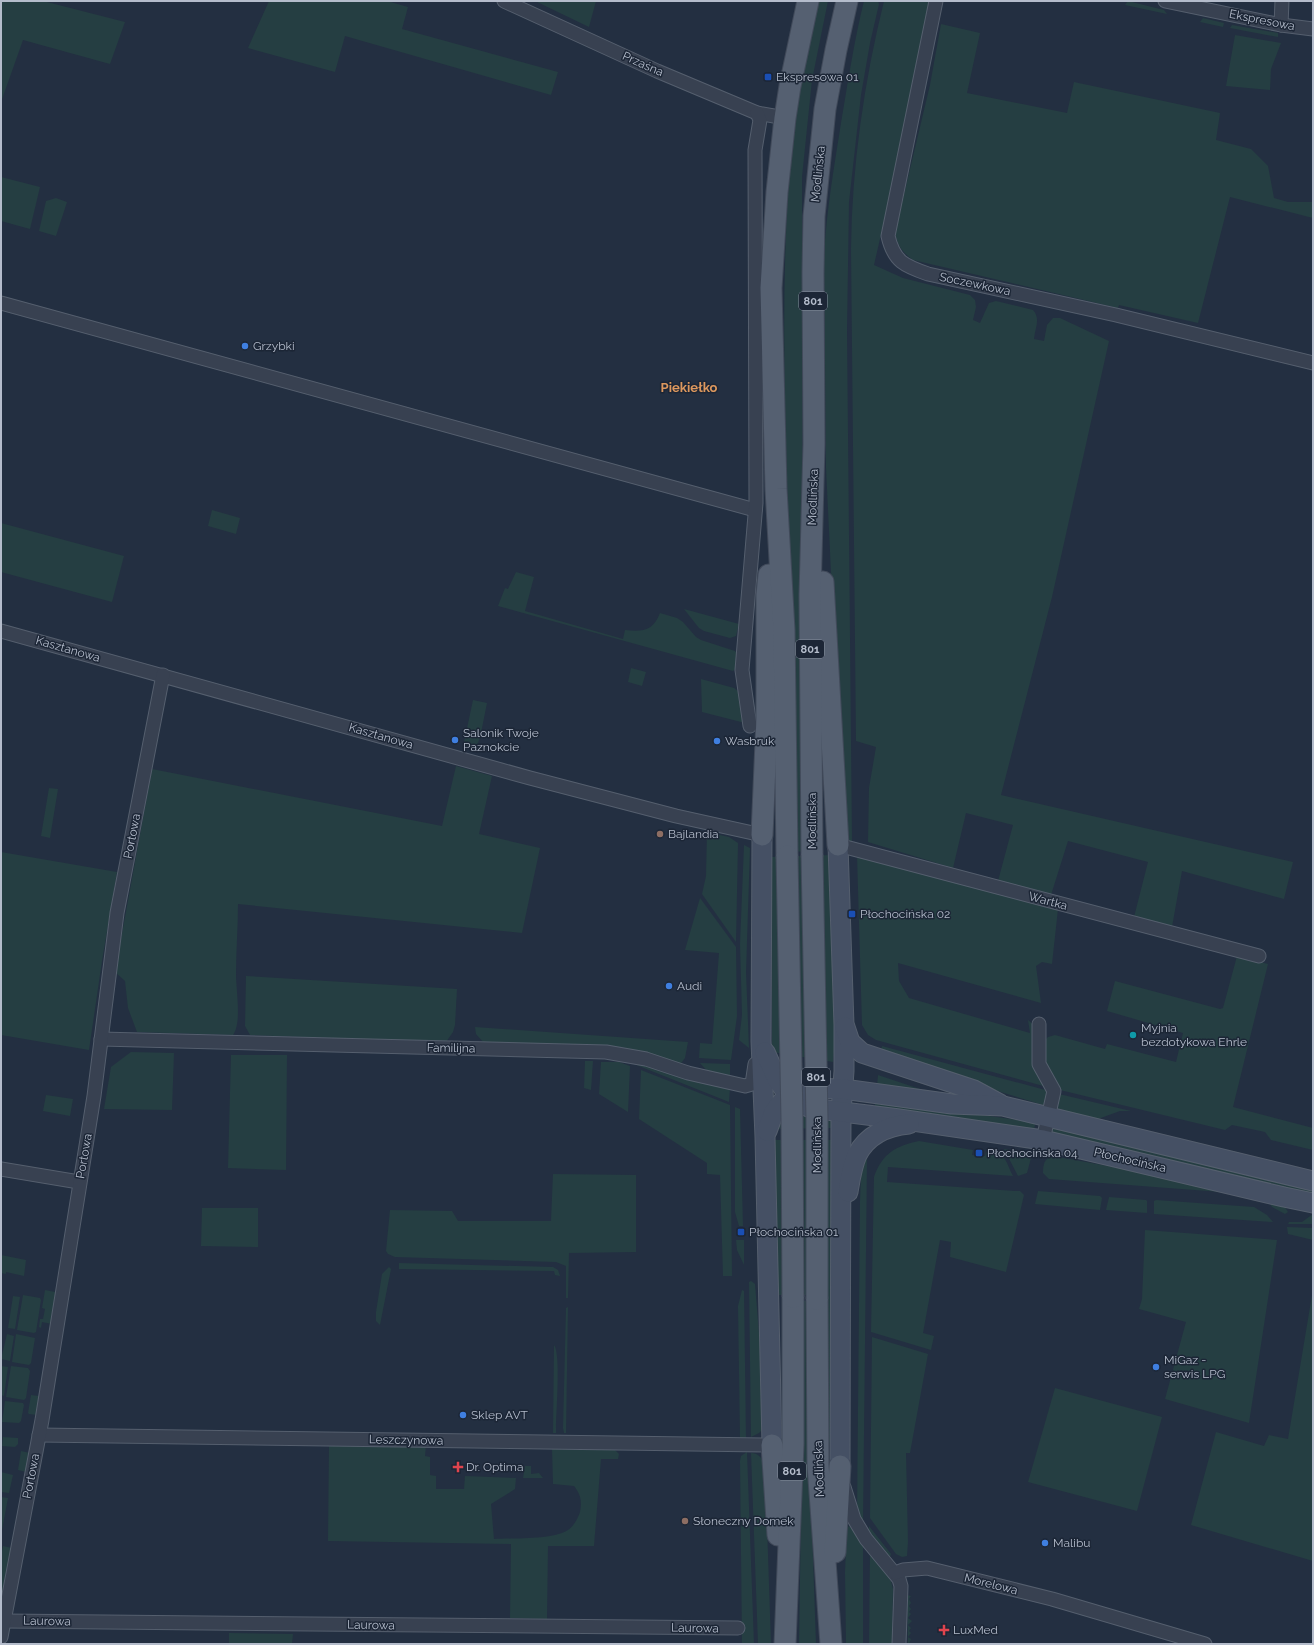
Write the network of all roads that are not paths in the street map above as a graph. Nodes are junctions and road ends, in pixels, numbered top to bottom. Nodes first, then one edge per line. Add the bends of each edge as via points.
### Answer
1 (504, 1) edge
2 (808, 1) edge
3 (847, 1) edge
4 (936, 1) edge
5 (1165, 1) edge
6 (1282, 1) edge
7 (1281, 25) junction
8 (1313, 29) edge
9 (757, 114) junction
10 (785, 118) junction
11 (1, 303) edge
12 (1313, 363) edge
13 (814, 444) junction
14 (776, 489) junction
15 (755, 510) junction
16 (1, 630) edge
17 (163, 675) junction
18 (750, 726) dead end
19 (762, 835) junction
20 (838, 845) junction
21 (1259, 956) dead end
22 (1039, 1024) dead end
23 (844, 1025) junction
24 (101, 1039) junction
25 (761, 1041) junction
26 (843, 1089) junction
27 (789, 1096) junction
28 (1003, 1106) junction
29 (841, 1112) junction
30 (1048, 1116) junction
31 (922, 1122) junction
32 (765, 1137) junction
33 (1043, 1140) junction
34 (1, 1169) edge
35 (1313, 1180) edge
36 (79, 1182) junction
37 (1313, 1202) edge
38 (840, 1224) junction
39 (39, 1435) junction
40 (772, 1445) junction
41 (840, 1466) junction
42 (895, 1573) junction
43 (4, 1621) junction
44 (738, 1628) dead end
45 (1, 1637) edge
46 (785, 1644) edge
47 (831, 1644) edge
48 (899, 1644) edge
49 (1205, 1644) edge

1 - 9 street, Przaśna
2 - 10 main road, Modlińska / 801
3 - 13 main road, Modlińska / 801 via 825,109 814,216
4 - 12 street, Soczewkowa via 888,236 891,251 907,266 928,274 1116,315
5 - 7 street, Ekspresowa
6 - 7 street
7 - 8 street, Ekspresowa
9 - 10 street, Przaśna
9 - 15 street via 760,120 755,150
10 - 14 main road, Modlińska / 801 via 771,288
11 - 15 street
13 - 20 main road
13 - 47 main road, Modlińska / 801, bridge via 810,595 817,1119 818,1465
14 - 19 main road via 767,595 767,718
14 - 46 main road, Modlińska / 801, bridge via 784,630 792,1119 793,1444
15 - 18 street via 742,670
16 - 17 street, Kasztanowa
17 - 19 street, Kasztanowa via 530,778 662,813
17 - 24 street, Portowa via 117,914
19 - 25 main road
20 - 21 street, Wartka
20 - 23 main road, Modlińska
22 - 30 street via 1040,1064 1054,1091
23 - 26 main road, Modlińska
23 - 28 main road, Płochocińska via 850,1042 862,1053 974,1090
24 - 25 street, Familijna via 606,1052 646,1059 688,1073 745,1086 752,1084
24 - 36 street, Portowa
25 - 27 main road, Płochocińska via 778,1079
25 - 32 main road
26 - 27 main road, Płochocińska via 805,1088
26 - 28 main road, Płochocińska via 952,1104
26 - 29 main road, Modlińska
27 - 29 main road, Płochocińska via 812,1108
27 - 32 main road, Płochocińska via 774,1112
28 - 30 main road, Płochocińska
29 - 31 main road, Płochocińska
29 - 38 main road, Modlińska
30 - 33 street
30 - 35 main road, Płochocińska
31 - 33 main road, Płochocińska
31 - 38 main road, Płochocińska via 899,1125 881,1131 866,1142 857,1156
32 - 40 main road
33 - 37 main road, Płochocińska
34 - 36 street
36 - 39 street, Portowa
38 - 41 main road, Modlińska
39 - 40 street, Leszczynowa
39 - 43 street, Portowa
40 - 46 main road
41 - 42 street via 854,1519
41 - 47 main road
42 - 48 street via 900,1586
42 - 49 street, Morelowa via 927,1568 1052,1599
43 - 44 street, Laurowa
43 - 45 street, Portowa

